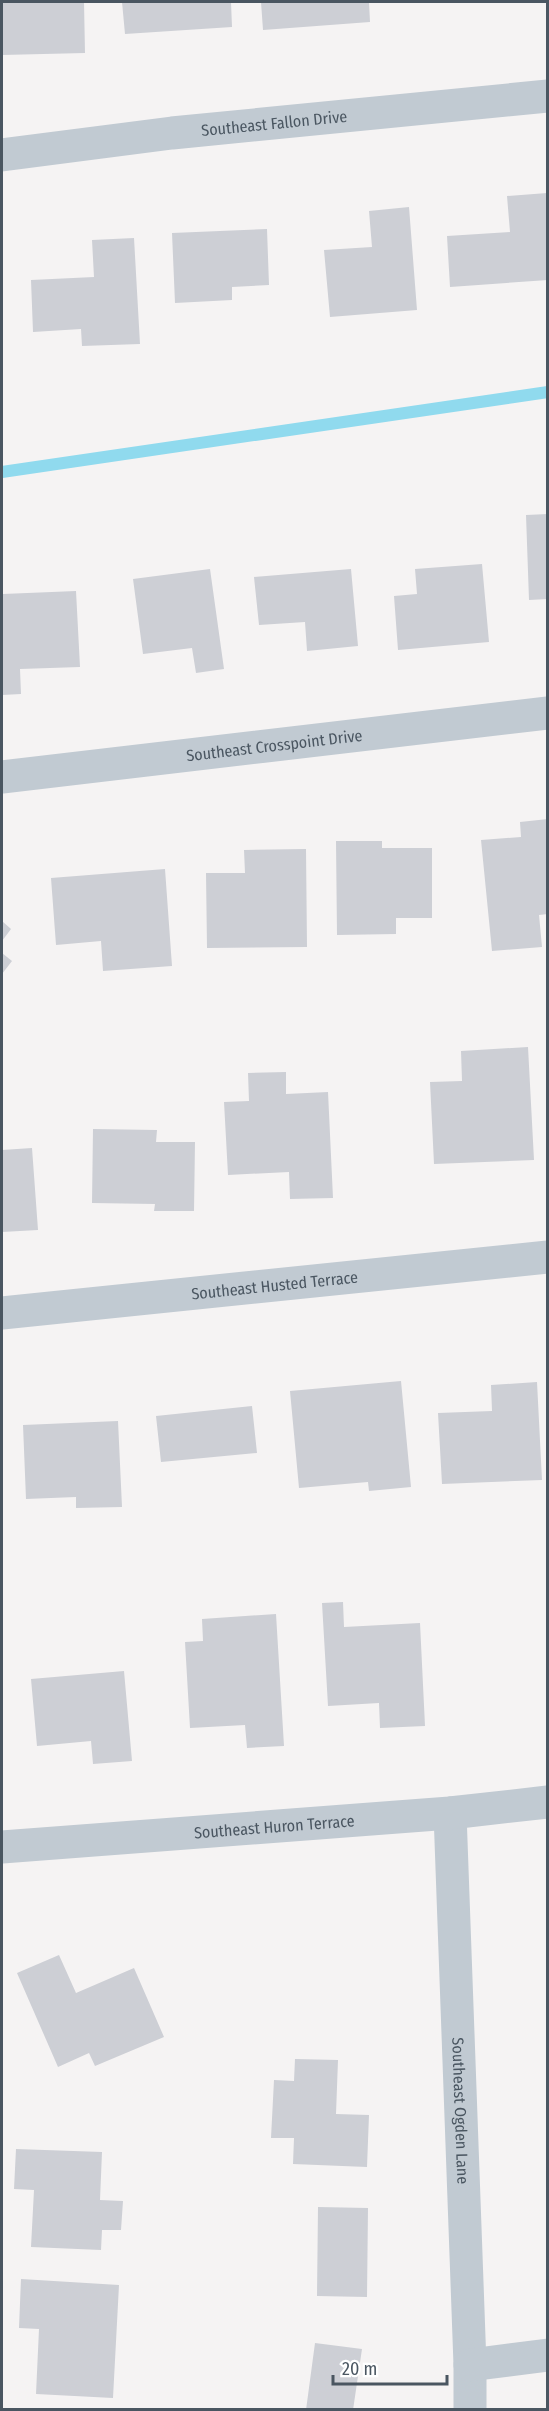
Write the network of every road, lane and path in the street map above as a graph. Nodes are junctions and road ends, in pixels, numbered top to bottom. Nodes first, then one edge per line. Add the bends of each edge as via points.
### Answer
1 (548, 96) edge
2 (2, 155) edge
3 (548, 713) edge
4 (2, 777) edge
5 (548, 1257) edge
6 (2, 1313) edge
7 (548, 1802) edge
8 (450, 1813) junction
9 (2, 1847) edge
10 (548, 2355) edge
11 (470, 2365) junction
12 (470, 2409) edge

1 - 2 street, Southeast Fallon Drive via 172,133
3 - 4 street, Southeast Crosspoint Drive
5 - 6 street, Southeast Husted Terrace
7 - 8 street, Southeast Huron Terrace
8 - 9 street, Southeast Huron Terrace
8 - 11 street, Southeast Ogden Lane
10 - 11 street
11 - 12 street, Southeast Ogden Lane

